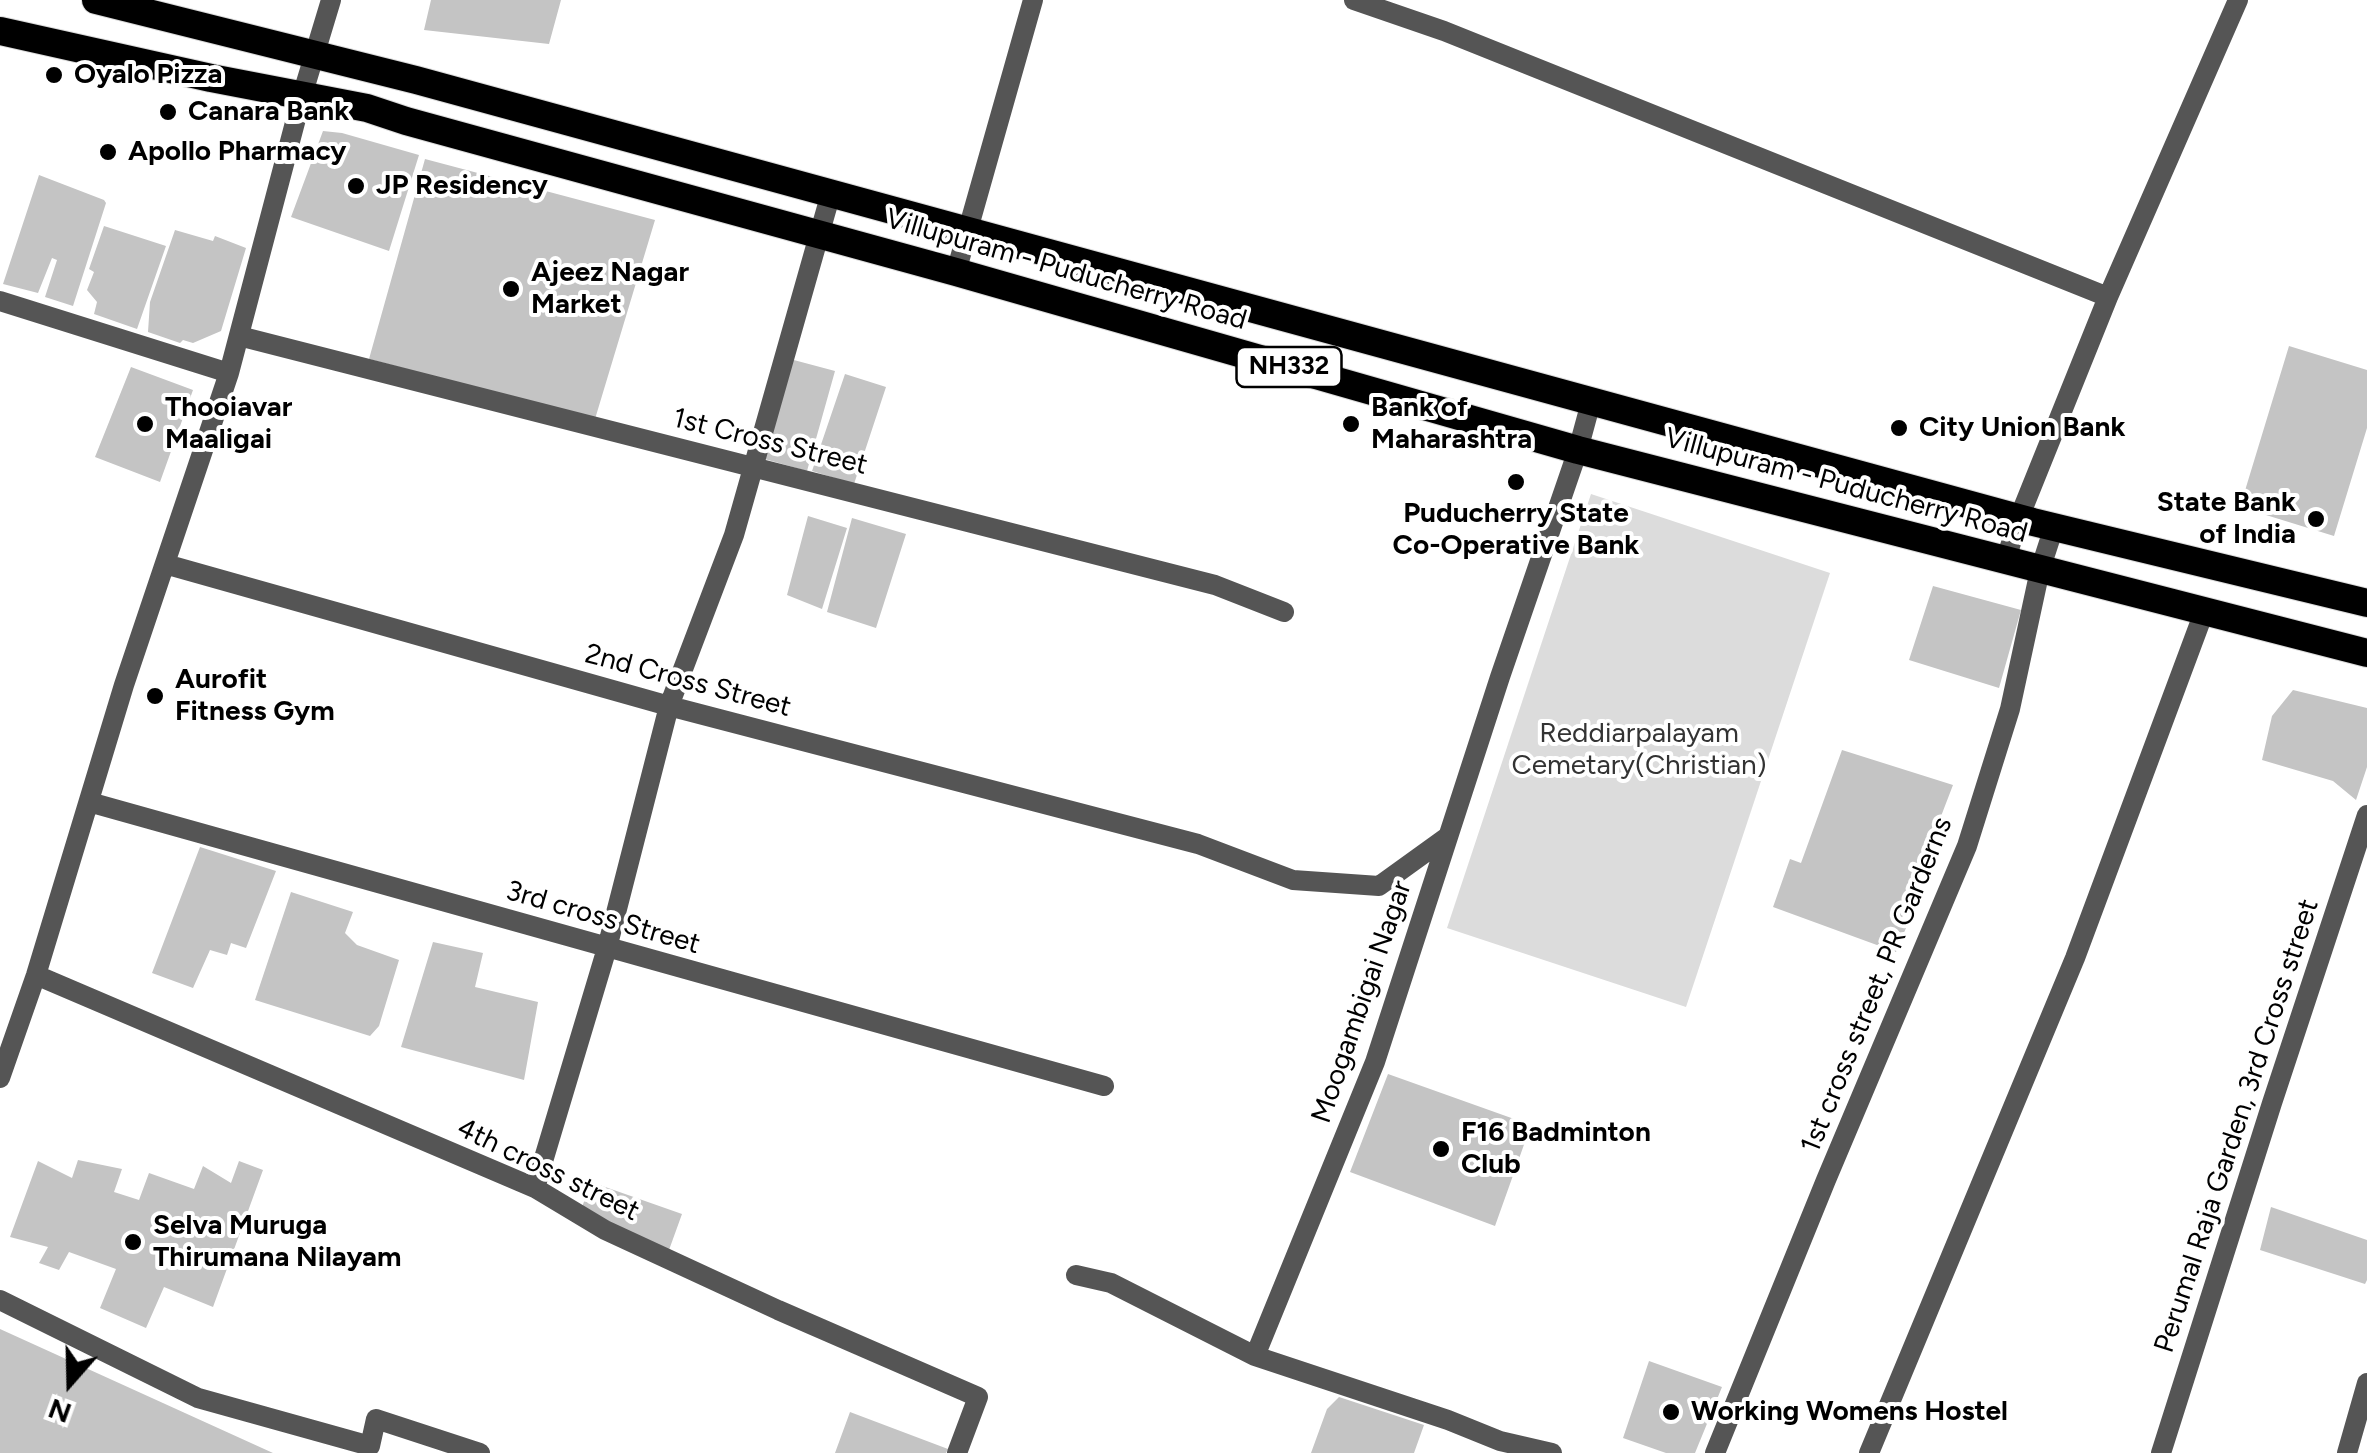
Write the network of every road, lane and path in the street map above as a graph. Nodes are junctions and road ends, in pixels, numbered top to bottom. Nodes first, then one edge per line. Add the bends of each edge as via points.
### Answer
1 (96, 0) edge
2 (331, 0) edge
3 (1032, 0) edge
4 (1354, 0) edge
5 (2238, 0) edge
6 (0, 31) edge
7 (316, 54) junction
8 (302, 96) junction
9 (831, 193) junction
10 (968, 230) junction
11 (819, 235) junction
12 (956, 272) junction
13 (1123, 273) junction
14 (2108, 298) junction
15 (0, 300) edge
16 (1110, 316) junction
17 (239, 336) junction
18 (228, 373) junction
19 (1591, 402) junction
20 (1578, 450) junction
21 (753, 466) junction
22 (2019, 518) junction
23 (2054, 527) junction
24 (2005, 562) junction
25 (165, 564) junction
26 (2040, 570) junction
27 (2367, 603) edge
28 (1284, 612) dead end
29 (2204, 612) junction
30 (2367, 654) edge
31 (669, 706) junction
32 (89, 802) junction
33 (2367, 816) edge
34 (1446, 838) junction
35 (607, 948) junction
36 (36, 975) junction
37 (0, 1078) edge
38 (1104, 1086) dead end
39 (535, 1188) junction
40 (1076, 1275) dead end
41 (0, 1300) edge
42 (1255, 1356) junction
43 (2367, 1383) edge
44 (1498, 1447) edge
45 (480, 1453) edge
46 (957, 1453) edge
47 (1552, 1453) edge
48 (1715, 1453) edge
49 (1869, 1453) edge
50 (2161, 1453) edge
51 (2347, 1453) edge

1 - 7 highway, Villupuram - Puducherry Road / NH332
2 - 7 street
3 - 10 street
4 - 14 street
5 - 14 street
6 - 8 highway, Villupuram - Puducherry Road / NH332
7 - 8 street
7 - 9 highway, Villupuram - Puducherry Road / NH332
8 - 11 highway, Villupuram - Puducherry Road / NH332 via 367,108
8 - 17 street
9 - 10 highway, Villupuram - Puducherry Road / NH332
9 - 11 street
10 - 12 street
10 - 13 highway, Villupuram - Puducherry Road / NH332
11 - 12 highway, Villupuram - Puducherry Road / NH332
11 - 21 street
12 - 16 highway, Villupuram - Puducherry Road / NH332
13 - 16 highway
13 - 19 highway, Villupuram - Puducherry Road / NH332
14 - 22 street
15 - 18 street
16 - 20 highway, Villupuram - Puducherry Road / NH332
17 - 18 street
17 - 21 street, 1st Cross Street
18 - 25 street
19 - 20 street, Moogambigai Nagar
19 - 22 highway, Villupuram - Puducherry Road / NH332
20 - 24 highway, Villupuram - Puducherry Road / NH332
20 - 34 street, Moogambigai Nagar
21 - 28 street, 1st Cross Street via 1214,585
21 - 31 street
22 - 23 highway, Villupuram - Puducherry Road / NH332
22 - 24 street
23 - 26 street, 1st cross street, PR Garderns
23 - 27 highway, Villupuram - Puducherry Road / NH332
24 - 26 highway, Villupuram - Puducherry Road / NH332
25 - 31 street, 2nd Cross Street
25 - 32 street
26 - 29 highway, Villupuram - Puducherry Road / NH332
26 - 48 street, 1st cross street, PR Garderns via 2010,710 1967,846
29 - 30 highway, Villupuram - Puducherry Road / NH332
29 - 49 street via 2076,958
31 - 34 street, 2nd Cross Street via 1198,844 1293,880 1379,886
31 - 35 street
32 - 35 street, 3rd cross Street
32 - 36 street
33 - 50 street, Perumal Raja Garden, 3rd Cross street
34 - 42 street, Moogambigai Nagar via 1374,1062
35 - 38 street, 3rd cross Street
35 - 39 street
36 - 37 street
36 - 39 street, 4th cross street
39 - 46 street, 4th cross street via 605,1230 978,1397
40 - 42 street via 1112,1283
41 - 45 street via 198,1398 370,1446 376,1418
42 - 44 street via 1448,1420
43 - 51 street
44 - 47 street

